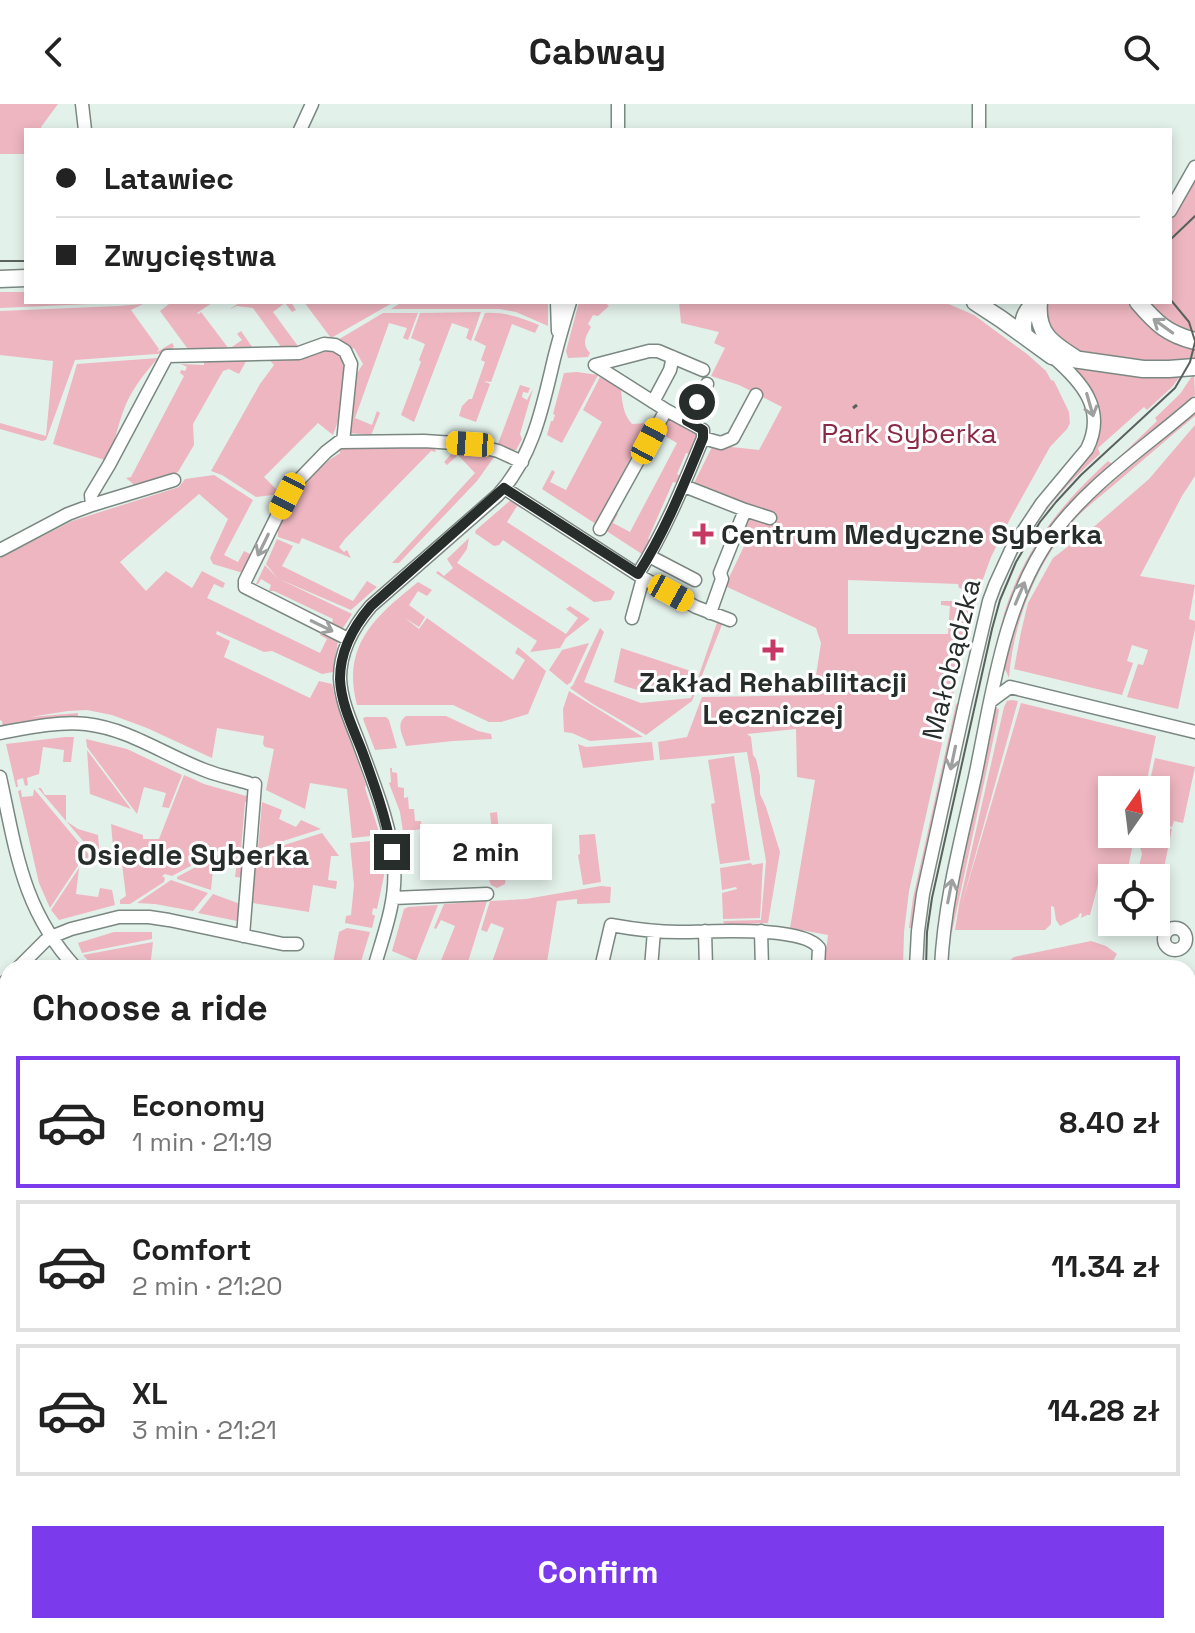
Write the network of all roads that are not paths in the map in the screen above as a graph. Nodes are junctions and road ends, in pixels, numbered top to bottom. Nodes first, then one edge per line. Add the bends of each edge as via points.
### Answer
1 (82, 104) edge
2 (312, 104) edge
3 (618, 104) edge
4 (979, 104) edge
5 (85, 128) edge
6 (301, 128) edge
7 (618, 128) edge
8 (979, 128) edge
9 (1195, 167) edge
10 (1172, 207) edge
11 (24, 278) edge
12 (0, 279) edge
13 (557, 304) edge
14 (569, 304) edge
15 (978, 304) edge
16 (1035, 304) edge
17 (1037, 304) edge
18 (1140, 304) edge
19 (1024, 335) junction
20 (1195, 341) edge
21 (559, 342) junction
22 (1052, 356) junction
23 (673, 357) junction
24 (1080, 361) junction
25 (1195, 367) edge
26 (703, 370) dead end
27 (707, 384) dead end
28 (756, 395) dead end
29 (653, 402) junction
30 (1195, 404) edge
31 (666, 410) junction
32 (687, 421) junction
33 (703, 438) junction
34 (343, 442) junction
35 (522, 462) junction
36 (174, 480) dead end
37 (684, 486) junction
38 (504, 488) junction
39 (92, 505) junction
40 (745, 510) junction
41 (770, 518) dead end
42 (600, 529) dead end
43 (0, 550) edge
44 (649, 556) junction
45 (640, 576) junction
46 (695, 580) dead end
47 (710, 613) junction
48 (632, 618) dead end
49 (730, 620) dead end
50 (348, 639) junction
51 (999, 668) junction
52 (1010, 687) junction
53 (991, 701) junction
54 (1195, 732) edge
55 (0, 733) edge
56 (0, 777) edge
57 (487, 894) dead end
58 (393, 898) junction
59 (654, 931) junction
60 (705, 931) junction
61 (761, 931) junction
62 (243, 936) junction
63 (51, 937) junction
64 (297, 944) dead end
65 (26, 960) edge
66 (69, 960) edge
67 (376, 960) edge
68 (603, 960) edge
69 (652, 960) edge
70 (706, 960) edge
71 (762, 960) edge
72 (818, 960) edge
73 (916, 960) edge
74 (941, 960) edge

1 - 5 street
2 - 6 street
3 - 7 street
4 - 8 street
9 - 10 street
11 - 12 main road
13 - 21 street
14 - 21 street
15 - 19 main road
16 - 19 main road via 1022,322
17 - 24 main road via 1045,334
20 -> 18 main road via 1156,323
19 - 22 main road
21 - 35 street
22 - 24 main road
22 -> 73 street, Małobądzka via 1086,392 1093,406 1093,432 1087,449 1012,548 991,594 923,894
23 - 26 street
23 - 29 street
23 - 29 street via 649,351 595,365
24 - 25 main road via 1143,369
27 - 32 street
28 - 33 street via 733,438 721,443
29 - 31 street
51 -> 30 street, Małobądzka via 1020,591 1057,529 1087,495
31 - 32 street
31 - 42 street
32 - 33 street via 703,430
33 - 37 street
34 - 35 street via 470,444
34 - 39 street via 351,364 335,345 294,354 167,356 91,495
34 -> 50 street via 295,484 245,587
35 - 38 street
36 - 39 street
37 - 40 street
37 - 44 street
38 - 45 street
38 - 50 street via 371,606
39 - 43 street
40 - 41 street
40 - 47 street
44 - 45 street
44 - 46 street
45 - 47 street
45 - 48 street
47 - 49 street
50 - 58 street via 341,691 391,842
51 - 52 street
51 - 53 street, Małobądzka
52 - 53 street
52 - 54 street
74 -> 53 street, Małobądzka via 946,912
55 - 62 street via 50,725 108,728 207,771 252,784
56 - 63 street via 27,891
57 - 58 street
58 - 67 street
59 - 60 street
59 - 68 street via 611,925
59 - 69 street
60 - 61 street
60 - 70 street
61 - 71 street
61 - 72 street via 812,940 819,948
62 - 63 street via 134,917 100,921
62 - 64 street
63 - 65 street
63 - 66 street

